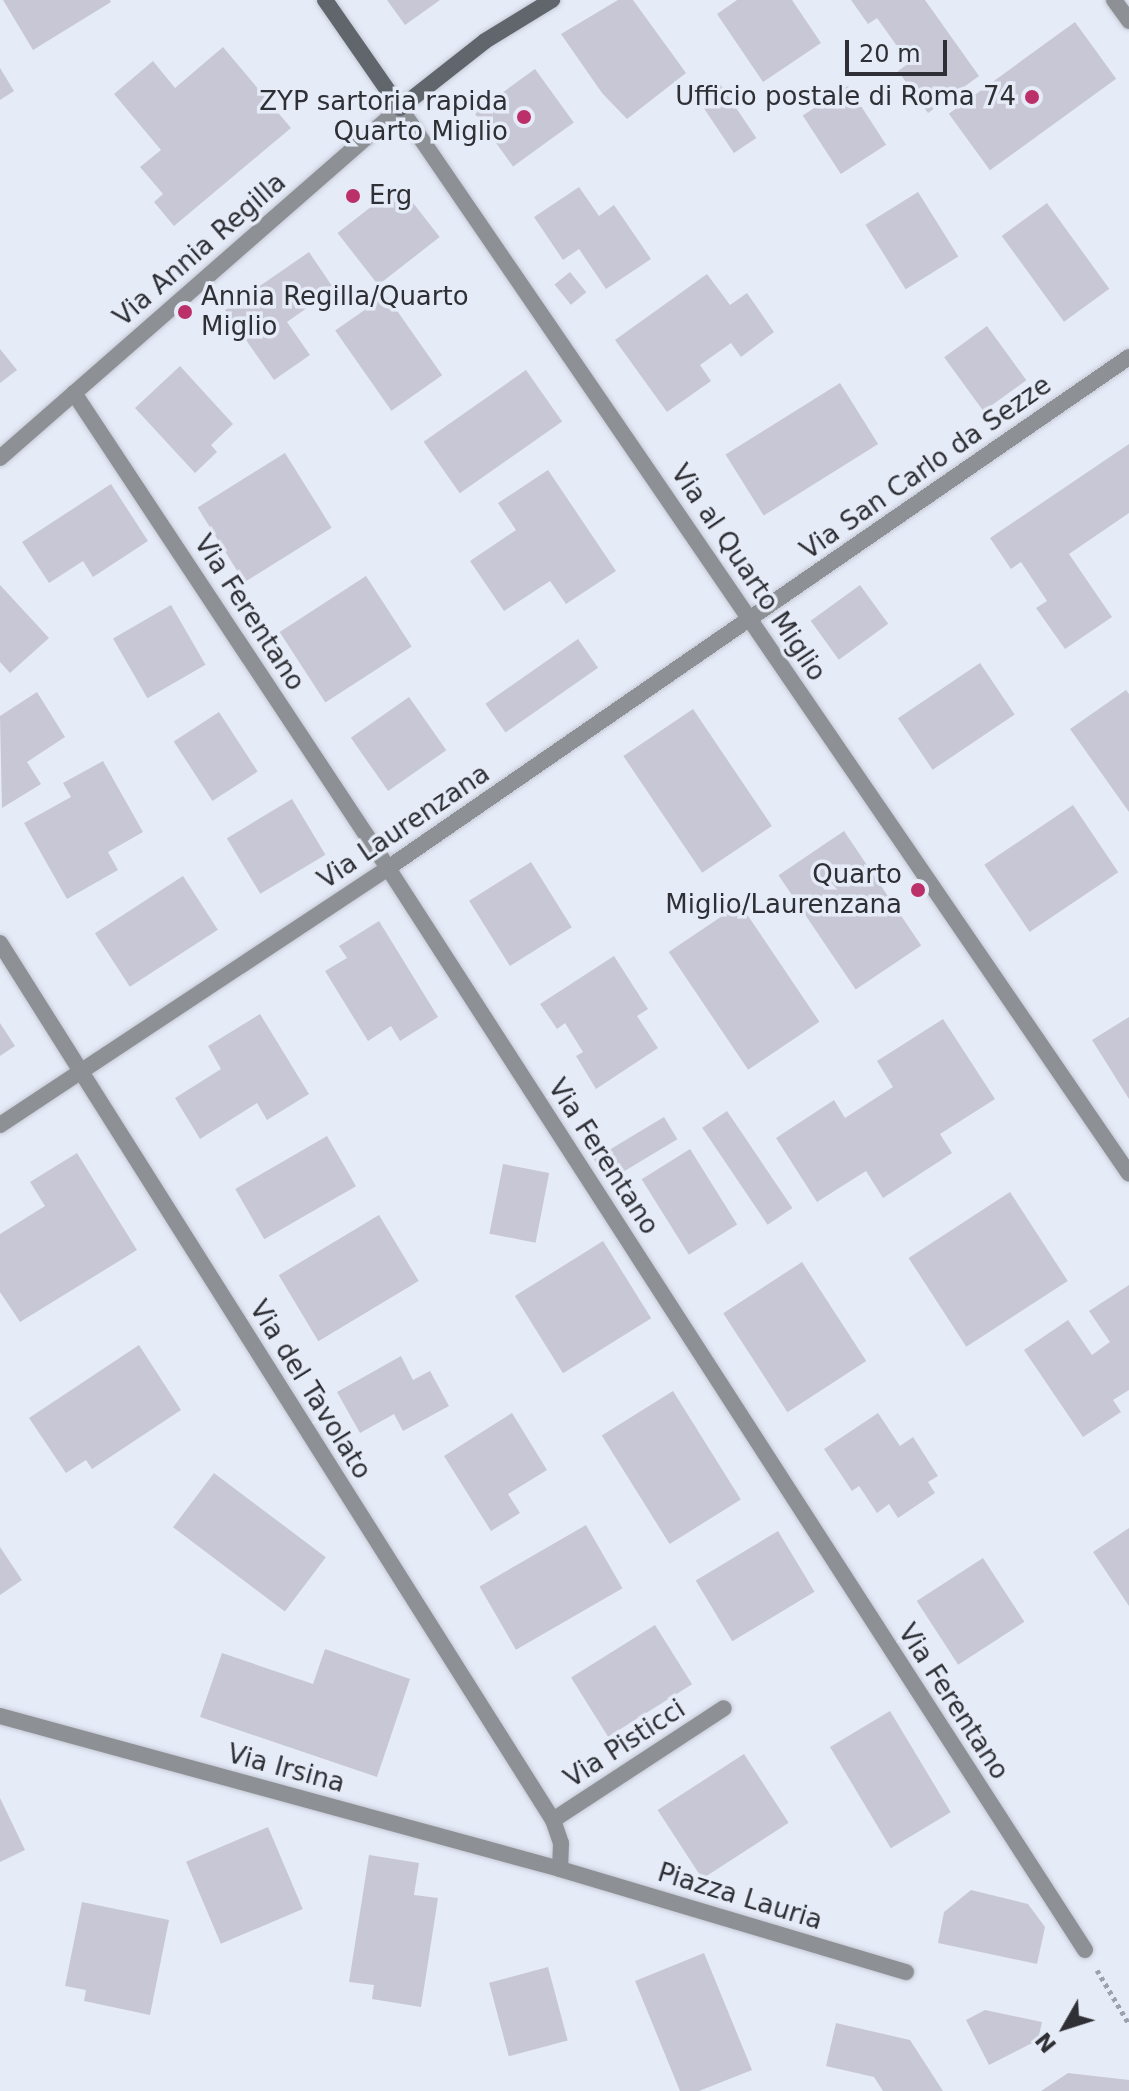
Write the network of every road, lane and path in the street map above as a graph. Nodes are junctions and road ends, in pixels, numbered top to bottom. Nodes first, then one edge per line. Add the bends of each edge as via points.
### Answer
1 (325, 0) edge
2 (552, 0) edge
3 (1114, 0) edge
4 (1129, 21) edge
5 (400, 108) junction
6 (1129, 357) edge
7 (74, 393) junction
8 (0, 458) edge
9 (750, 618) junction
10 (388, 868) junction
11 (0, 943) edge
12 (81, 1073) junction
13 (0, 1125) edge
14 (1129, 1174) edge
15 (724, 1708) dead end
16 (0, 1716) edge
17 (553, 1820) junction
18 (560, 1869) junction
19 (1085, 1950) joint
20 (906, 1972) dead end
21 (1129, 2024) edge

1 - 5 street, Via al Quarto Miglio
2 - 5 street, Via Annia Regilla via 485,41
3 - 4 street
5 - 7 street, Via Annia Regilla
5 - 9 street, Via al Quarto Miglio
6 - 9 street, Via San Carlo da Sezze
7 - 8 street, Via Annia Regilla
7 - 10 street, Via Ferentano
9 - 10 street, Via Laurenzana
9 - 14 street, Via al Quarto Miglio
10 - 12 street, Via Laurenzana
10 - 19 street, Via Ferentano
11 - 12 street, Via del Tavolato
12 - 13 street, Via Laurenzana
12 - 17 street, Via del Tavolato
15 - 17 street, Via Pisticci
16 - 18 street, Via Irsina
17 - 18 street, Via del Tavolato via 561,1843
18 - 20 street, Piazza Lauria
19 - 21 path

